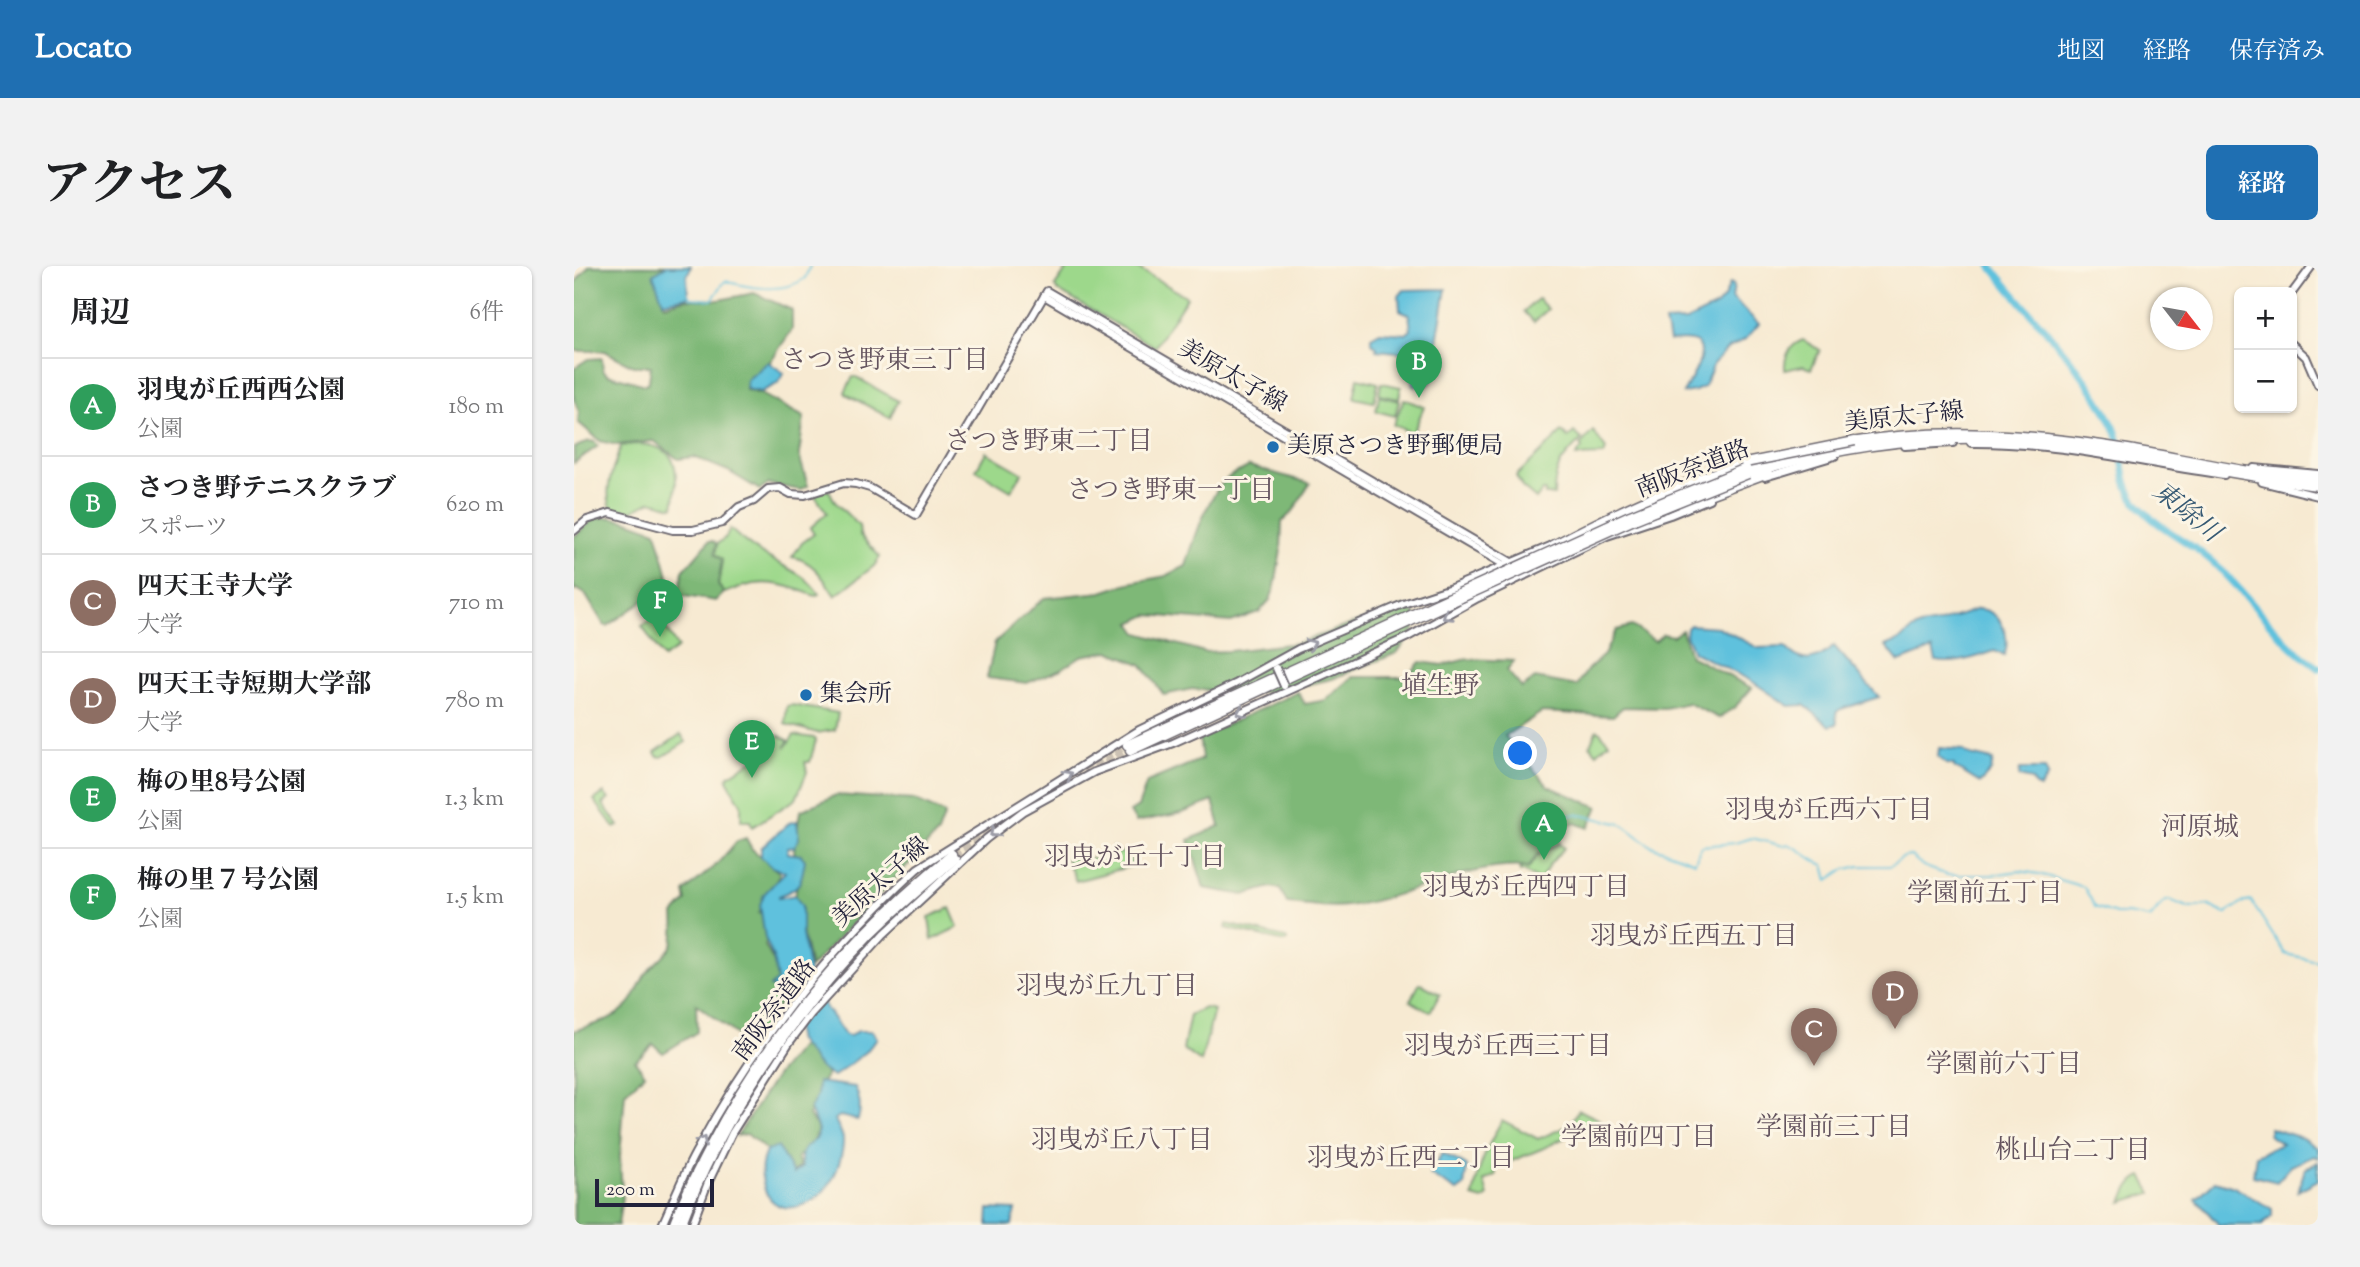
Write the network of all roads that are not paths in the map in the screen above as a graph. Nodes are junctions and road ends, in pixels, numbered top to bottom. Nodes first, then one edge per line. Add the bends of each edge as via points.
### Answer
1 (2312, 266) edge
2 (2296, 287) edge
3 (1046, 293) junction
4 (2297, 349) edge
5 (2318, 385) edge
6 (1854, 441) junction
7 (1838, 451) junction
8 (2318, 474) edge
9 (2318, 480) edge
10 (2318, 487) edge
11 (2318, 496) edge
12 (574, 531) edge
13 (1607, 536) junction
14 (1553, 545) junction
15 (1512, 562) junction
16 (1504, 565) junction
17 (1530, 573) junction
18 (1523, 576) junction
19 (1460, 596) junction
20 (1274, 665) junction
21 (1286, 689) junction
22 (1128, 748) tunnel mouth
23 (953, 857) tunnel mouth
24 (828, 982) junction
25 (782, 1035) junction
26 (676, 1223) edge
27 (662, 1225) edge
28 (692, 1225) edge

1 - 2 main road
3 - 12 main road via 916,516 870,488 844,484 805,495 768,489 722,523 693,530 673,530 610,513 587,520
3 - 15 main road, 美原太子線
3 - 16 main road, 美原太子線
4 - 5 main road via 2306,357
6 - 9 highway, 南阪奈道路 via 1942,433 2022,435
6 - 14 highway, bridge via 1710,474
6 - 19 highway, 南阪奈道路, bridge via 1713,480
7 - 10 highway, 南阪奈道路 via 1894,442 2010,440
7 - 13 highway, bridge via 1787,466
7 - 19 highway, 南阪奈道路, bridge via 1790,461 1706,489
8 - 14 main road, 美原太子線 via 2241,467 2048,435 1932,430 1856,439 1706,479
11 - 13 main road, 美原太子線 via 2261,481 2046,447 1976,442 1898,446 1782,471
13 - 17 main road, 美原太子線
14 - 15 main road, 美原太子線
15 - 16 main road, 美原太子線
15 - 17 main road, 美原太子線
16 - 18 main road, 美原太子線
20 -> 16 main road, 美原太子線 via 1403,604
17 - 18 main road, 美原太子線
18 -> 21 main road, 美原太子線 via 1423,630
19 - 22 highway, 南阪奈道路
20 - 21 main road, bridge
25 -> 20 main road, 美原太子線 via 823,966 889,895 928,862 1139,730
21 -> 24 main road, 美原太子線 via 1144,755 1094,772 1023,811
23 - 24 highway, 南阪奈道路 via 872,933
24 - 25 highway, 南阪奈道路
25 - 26 highway, 南阪奈道路
25 - 26 highway, 南阪奈道路 via 733,1103 691,1182
27 -> 25 main road, 美原太子線 via 698,1148 731,1092
25 - 28 main road, 美原太子線 via 707,1185

